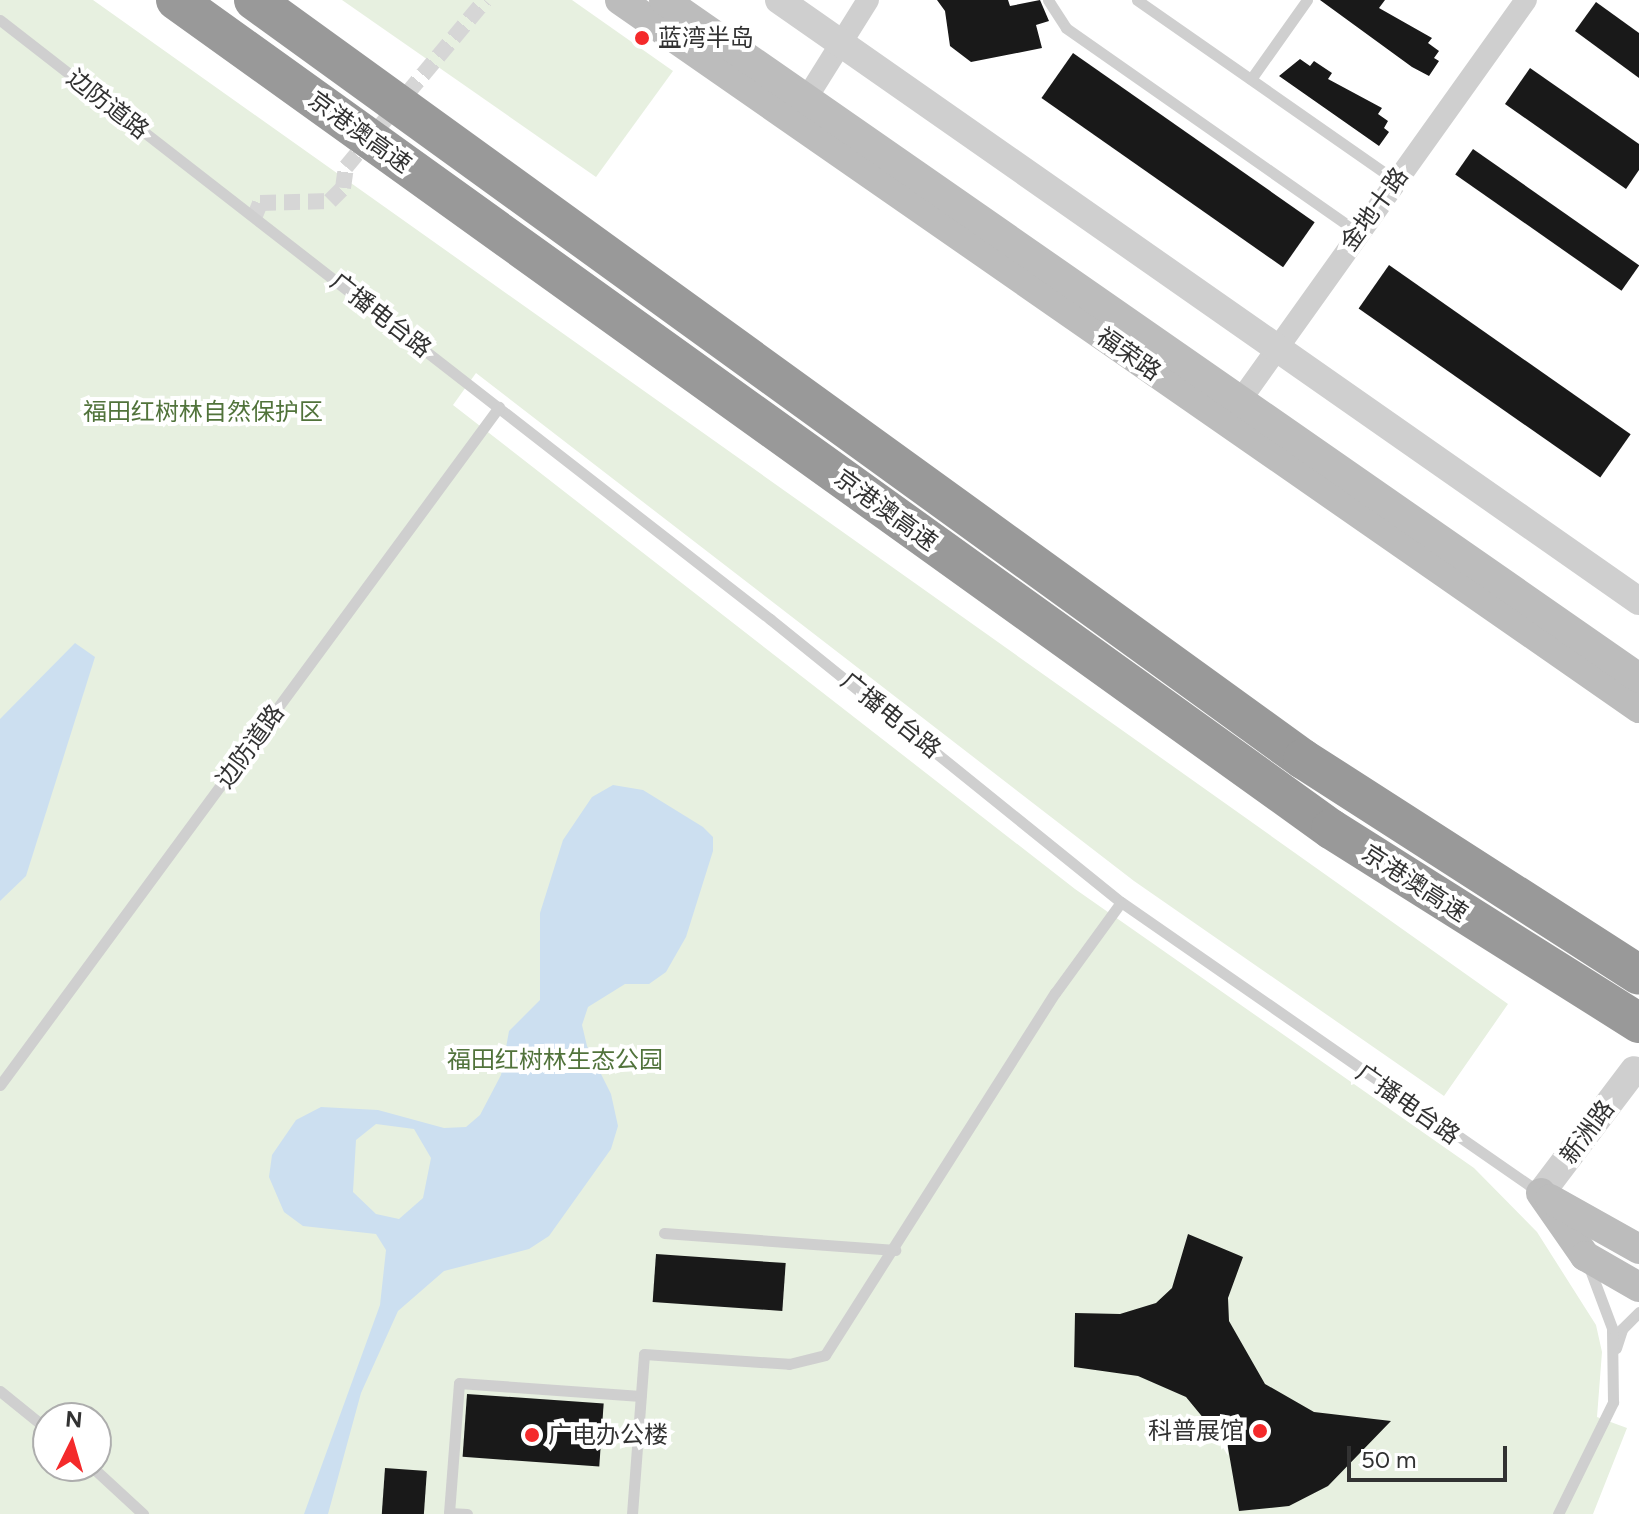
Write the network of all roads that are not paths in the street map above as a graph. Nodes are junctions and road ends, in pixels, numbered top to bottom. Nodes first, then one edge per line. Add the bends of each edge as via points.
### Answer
1 (176, 0) edge
2 (254, 0) edge
3 (620, 0) edge
4 (664, 0) edge
5 (779, 0) edge
6 (868, 0) edge
7 (1048, 0) edge
8 (1137, 0) edge
9 (1307, 0) edge
10 (1526, 0) edge
11 (0, 20) edge
12 (841, 43) junction
13 (1251, 79) junction
14 (800, 110) junction
15 (1395, 180) junction
16 (254, 218) joint
17 (1357, 232) junction
18 (1274, 346) junction
19 (499, 407) junction
20 (1233, 411) junction
21 (1639, 601) edge
22 (1639, 678) edge
23 (1639, 708) edge
24 (1121, 902) junction
25 (1636, 974) edge
26 (1623, 1012) edge
27 (1634, 1070) dead end
28 (0, 1085) edge
29 (1541, 1193) junction
30 (664, 1233) dead end
31 (1639, 1249) edge
32 (895, 1250) junction
33 (1585, 1256) junction
34 (1639, 1287) edge
35 (1639, 1312) edge
36 (1615, 1352) junction
37 (0, 1391) edge
38 (641, 1396) junction
39 (32, 1417) edge
40 (108, 1482) edge
41 (143, 1514) edge
42 (467, 1514) edge
43 (632, 1514) edge
44 (1558, 1514) edge

1 - 26 highway, 京港澳高速 via 1331,829
2 - 25 highway, 京港澳高速 via 1303,759
3 - 14 main road, 福荣路
4 - 14 main road, 福荣路
5 - 12 street
6 - 12 street
7 - 17 lane via 1066,28
8 - 13 lane
9 - 13 lane
10 - 15 street, 金地十路
11 - 16 lane, 边防道路
12 - 14 street
12 - 18 street
13 - 15 lane
14 - 20 main road, 福荣路
15 - 17 street, 金地十路
16 - 19 lane, 广播电台路
17 - 18 street, 金地十路
18 - 20 street, 金地十路
18 - 21 street
19 - 24 lane, 广播电台路
19 - 28 lane, 边防道路
20 - 22 main road, 福荣路
20 - 23 main road, 福荣路
24 - 29 lane, 广播电台路
24 - 32 lane via 1055,993
27 - 29 street, 新洲路
29 - 31 main road
29 - 33 main road
30 - 32 lane
32 - 38 lane via 825,1355 789,1364 644,1354
33 - 34 main road
33 - 36 lane
35 - 36 lane via 1622,1329
36 - 44 lane via 1606,1425
37 - 39 lane
38 - 42 lane via 459,1383 449,1513
38 - 43 lane
40 - 41 lane

